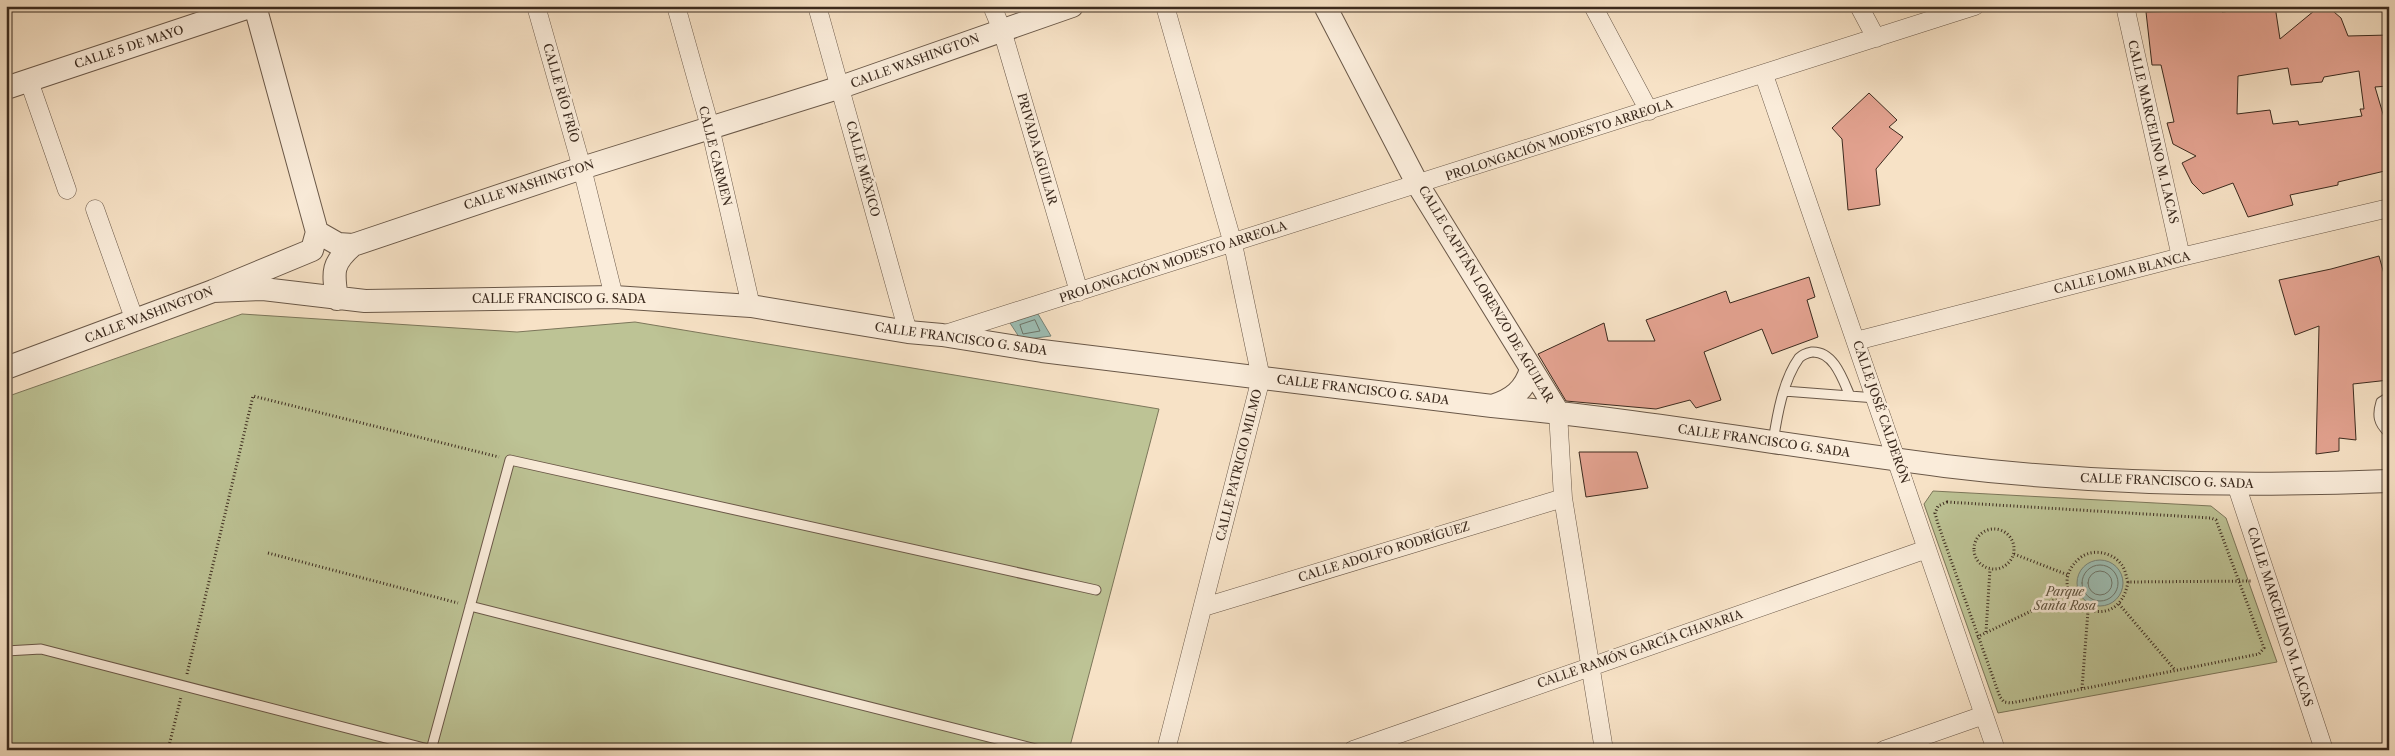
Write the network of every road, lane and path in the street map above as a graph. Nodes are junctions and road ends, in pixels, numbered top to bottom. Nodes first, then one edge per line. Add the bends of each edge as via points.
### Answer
1 (254, 6) edge
2 (536, 6) edge
3 (676, 6) edge
4 (817, 6) edge
5 (992, 6) edge
6 (1072, 6) edge
7 (1165, 6) edge
8 (1325, 6) edge
9 (1593, 6) edge
10 (1859, 6) edge
11 (1975, 6) edge
12 (2125, 6) edge
13 (1002, 30) junction
14 (1876, 38) junction
15 (1764, 75) junction
16 (29, 81) junction
17 (841, 87) junction
18 (6, 88) edge
19 (1649, 111) junction
20 (710, 127) junction
21 (582, 168) junction
22 (1418, 184) junction
23 (67, 190) dead end
24 (2389, 208) edge
25 (95, 209) dead end
26 (317, 232) junction
27 (353, 244) junction
28 (1233, 244) junction
29 (2181, 257) junction
30 (213, 291) junction
31 (1080, 292) junction
32 (614, 297) junction
33 (337, 299) junction
34 (751, 306) junction
35 (135, 321) junction
36 (908, 332) junction
37 (942, 335) junction
38 (1856, 341) junction
39 (6, 368) edge
40 (1531, 369) junction
41 (1261, 378) junction
42 (1784, 391) junction
43 (1850, 396) junction
44 (2389, 397) edge
45 (1876, 398) junction
46 (1492, 406) junction
47 (1558, 412) junction
48 (2389, 433) edge
49 (1773, 442) junction
50 (1897, 459) junction
51 (510, 460) junction
52 (2389, 481) edge
53 (2236, 484) junction
54 (1563, 498) junction
55 (1926, 549) junction
56 (268, 553) dead end
57 (2014, 554) junction
58 (1990, 569) junction
59 (2068, 575) junction
60 (2268, 581) junction
61 (2128, 582) junction
62 (2241, 582) junction
63 (1096, 590) dead end
64 (2069, 593) junction
65 (2119, 604) junction
66 (470, 606) junction
67 (1204, 607) junction
68 (2088, 611) junction
69 (1986, 632) junction
70 (1977, 636) junction
71 (1960, 645) junction
72 (6, 651) edge
73 (1590, 667) junction
74 (2176, 670) junction
75 (184, 686) junction
76 (2082, 688) junction
77 (1984, 715) junction
78 (168, 750) edge
79 (432, 750) edge
80 (1040, 750) edge
81 (1166, 750) edge
82 (1353, 750) edge
83 (1604, 750) edge
84 (1884, 750) edge
85 (1996, 750) edge
86 (2324, 750) edge

1 - 16 street, CALLE 5 DE MAYO
1 - 26 street
2 - 21 street, CALLE RÍO FRÍO
3 - 20 street, CALLE CARMEN
4 - 17 street, CALLE MÉXICO
5 - 13 street, PRIVADA AGUILAR
6 - 13 street, CALLE WASHINGTON
7 - 28 street, CALLE PATRICIO MILMO
8 - 22 street, CALLE CAPITÁN LORENZO DE AGUILAR
9 - 19 street
10 - 14 street
11 - 14 street, PROLONGACIÓN MODESTO ARREOLA
12 - 29 street, CALLE MARCELINO M. LACAS
13 - 17 street, CALLE WASHINGTON
13 - 31 street, PRIVADA AGUILAR
14 - 15 street, PROLONGACIÓN MODESTO ARREOLA
15 - 19 street, PROLONGACIÓN MODESTO ARREOLA
15 - 38 street, CALLE JOSÉ CALDERÓN
16 - 18 street, CALLE 5 DE MAYO
16 - 23 street
17 - 20 street, CALLE WASHINGTON
17 - 36 street, CALLE MÉXICO
19 - 22 street, PROLONGACIÓN MODESTO ARREOLA
20 - 21 street, CALLE WASHINGTON
20 - 34 street, CALLE CARMEN
21 - 27 street, CALLE WASHINGTON
21 - 32 street, CALLE RÍO FRÍO
22 - 28 street, PROLONGACIÓN MODESTO ARREOLA
22 - 40 street, CALLE CAPITÁN LORENZO DE AGUILAR
24 - 29 street, CALLE LOMA BLANCA
25 - 35 street
26 - 27 street, CALLE WASHINGTON via 330,241
26 - 30 street, CALLE WASHINGTON via 312,250 306,254
27 - 33 street via 335,266
28 - 31 street, PROLONGACIÓN MODESTO ARREOLA
28 - 41 street, CALLE PATRICIO MILMO
29 - 38 street, CALLE LOMA BLANCA
30 - 33 street, CALLE FRANCISCO G. SADA via 262,289
30 - 35 street, CALLE WASHINGTON
31 - 37 street, PROLONGACIÓN MODESTO ARREOLA
32 - 33 street, CALLE FRANCISCO G. SADA
32 - 34 street, CALLE FRANCISCO G. SADA
34 - 36 street, CALLE FRANCISCO G. SADA
35 - 39 street, CALLE WASHINGTON
36 - 37 street, CALLE FRANCISCO G. SADA
37 - 41 street, CALLE FRANCISCO G. SADA
38 - 45 street, CALLE JOSÉ CALDERÓN
40 - 46 street via 1517,394
40 - 47 street, CALLE CAPITÁN LORENZO DE AGUILAR
41 - 46 street, CALLE FRANCISCO G. SADA
41 - 67 street, CALLE PATRICIO MILMO
42 - 43 lane
42 - 43 lane via 1799,357 1816,352 1828,358 1839,370
42 - 49 lane
43 - 45 lane
44 - 48 lane via 2381,402 2378,413 2381,426
45 - 50 street, CALLE JOSÉ CALDERÓN
46 - 47 street, CALLE FRANCISCO G. SADA
47 - 49 street, CALLE FRANCISCO G. SADA
47 - 54 street, CALLE CAPITÁN LORENZO DE AGUILAR
49 - 50 street, CALLE FRANCISCO G. SADA
50 - 53 street, CALLE FRANCISCO G. SADA via 2057,476
50 - 55 street, CALLE JOSÉ CALDERÓN
51 - 63 lane
51 - 66 lane
51 - 75 path via 254,396
52 - 53 street, CALLE FRANCISCO G. SADA
53 - 60 street, CALLE MARCELINO M. LACAS
54 - 67 street, CALLE ADOLFO RODRÍGUEZ
54 - 73 street, CALLE CAPITÁN LORENZO DE AGUILAR
55 - 71 street, CALLE JOSÉ CALDERÓN
55 - 73 street, CALLE RAMÓN GARCÍA CHAVARIA
56 - 66 path
57 - 58 path via 2009,563
57 - 58 path via 2014,544 2006,531 1984,530 1977,536 1972,549 1978,562
57 - 59 path
58 - 69 path
59 - 61 path via 2073,564 2084,555 2097,552 2112,555 2122,564
59 - 64 path
60 - 62 path
60 - 86 street, CALLE MARCELINO M. LACAS
61 - 62 path
61 - 65 path
62 - 70 path via 2220,525 2211,518 1947,502 1938,506 1935,513
62 - 74 path via 2264,648 2262,651
64 - 68 path via 2078,606
64 - 69 path
65 - 68 path via 2104,612
65 - 74 path
66 - 79 lane
66 - 80 lane
67 - 81 street, CALLE PATRICIO MILMO
68 - 76 path
69 - 70 path
70 - 71 path
70 - 76 path via 2004,702
71 - 77 street, CALLE JOSÉ CALDERÓN
72 - 75 lane via 41,649
73 - 82 street, CALLE RAMÓN GARCÍA CHAVARIA
73 - 83 street, CALLE CAPITÁN LORENZO DE AGUILAR
74 - 76 path
75 - 78 path
75 - 79 lane
77 - 84 street
77 - 85 street, CALLE JOSÉ CALDERÓN

